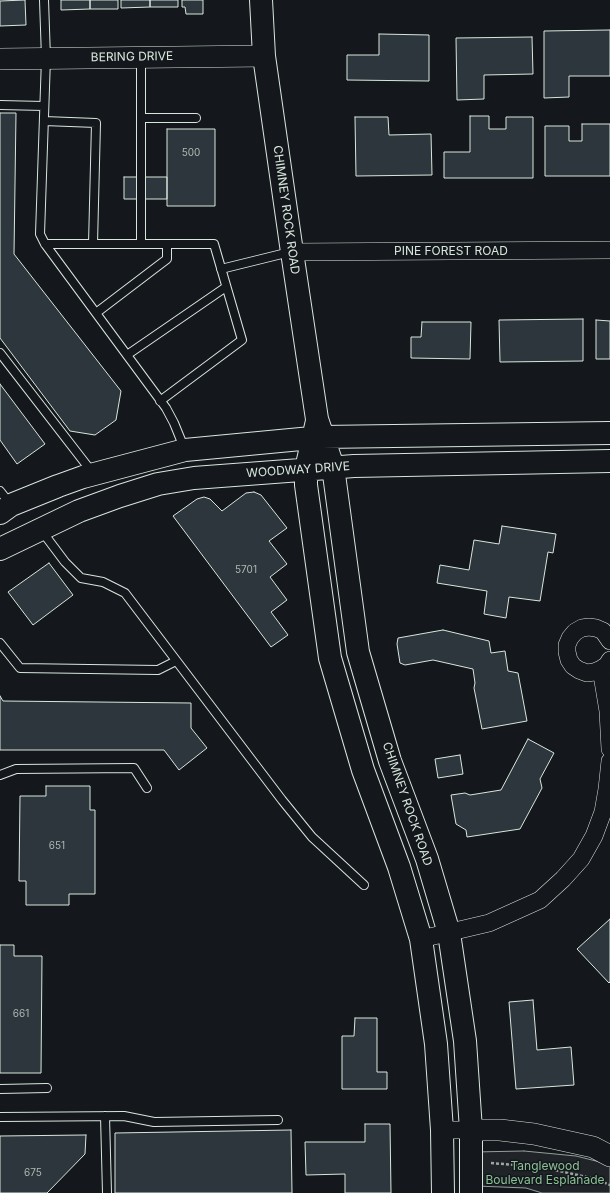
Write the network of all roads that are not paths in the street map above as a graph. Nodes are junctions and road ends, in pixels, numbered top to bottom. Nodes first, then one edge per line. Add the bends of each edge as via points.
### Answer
1 (44, 0) edge
2 (261, 0) edge
3 (264, 56) junction
4 (141, 57) junction
5 (46, 58) junction
6 (0, 59) edge
7 (0, 106) edge
8 (44, 106) junction
9 (141, 118) junction
10 (196, 118) dead end
11 (44, 121) junction
12 (44, 244) junction
13 (93, 244) junction
14 (141, 244) junction
15 (167, 244) junction
16 (610, 250) edge
17 (292, 252) junction
18 (221, 269) junction
19 (226, 287) junction
20 (96, 313) junction
21 (0, 353) edge
22 (126, 355) junction
23 (160, 401) junction
24 (317, 432) junction
25 (610, 433) edge
26 (185, 450) junction
27 (610, 461) edge
28 (332, 467) junction
29 (306, 469) junction
30 (93, 475) junction
31 (4, 503) edge
32 (40, 529) junction
33 (0, 549) edge
34 (610, 641) edge
35 (0, 643) edge
36 (176, 661) junction
37 (606, 665) edge
38 (610, 749) edge
39 (610, 761) edge
40 (0, 775) edge
41 (147, 788) dead end
42 (364, 885) dead end
43 (449, 933) junction
44 (421, 939) junction
45 (0, 1088) edge
46 (47, 1088) dead end
47 (105, 1116) junction
48 (0, 1117) edge
49 (278, 1120) dead end
50 (442, 1130) junction
51 (471, 1130) junction
52 (610, 1156) edge
53 (107, 1193) edge
54 (443, 1193) edge
55 (454, 1193) edge
56 (471, 1193) edge

1 - 5 lane
2 - 3 main road, CHIMNEY ROCK ROAD
3 - 4 street, BERING DRIVE
3 - 17 main road, CHIMNEY ROCK ROAD
4 - 5 street, BERING DRIVE
4 - 9 lane
5 - 6 street, BERING DRIVE
5 - 8 lane
7 - 8 lane
8 - 11 lane
9 - 10 lane
9 - 14 lane
11 - 12 lane via 40,234
11 - 13 lane via 96,122
12 - 13 lane
12 - 20 lane
13 - 14 lane
14 - 15 lane
15 - 18 lane via 214,244
15 - 20 lane via 167,259
16 - 17 street, PINE FOREST ROAD
17 - 18 lane
17 - 24 main road, CHIMNEY ROCK ROAD
18 - 19 lane
19 - 22 lane
19 - 23 lane via 242,340
20 - 22 lane
21 - 30 lane
22 - 23 lane
23 - 26 lane via 174,423
24 - 25 main road
24 - 26 main road
24 - 28 main road, CHIMNEY ROCK ROAD
24 - 29 main road, CHIMNEY ROCK ROAD
26 - 30 main road
27 - 28 main road, WOODWAY DRIVE
28 - 29 main road, WOODWAY DRIVE
28 - 43 main road, CHIMNEY ROCK ROAD via 358,652 390,761 427,859
29 - 32 main road, WOODWAY DRIVE via 194,478 158,484 79,511
29 - 44 main road, CHIMNEY ROCK ROAD via 306,485 330,658 363,770 399,868
30 - 31 main road
31 - 32 main road
32 - 33 main road, WOODWAY DRIVE
32 - 36 lane via 65,562 81,578 103,582 125,593
34 - 37 street via 603,631 589,627 575,632 567,645 569,660 579,670 594,672
35 - 36 lane via 20,668 158,670
36 - 42 lane via 312,837
37 - 38 street
39 - 43 street via 603,812 594,836 581,859 563,879 540,900 516,912 489,923
40 - 41 lane via 16,769 134,768
43 - 44 street
43 - 51 main road, CHIMNEY ROCK ROAD via 465,1041
44 - 50 main road, CHIMNEY ROCK ROAD via 436,1044
45 - 46 lane
47 - 48 lane
47 - 49 lane via 124,1116 154,1122
47 - 53 lane
50 - 51 street
50 - 54 main road, CHIMNEY ROCK ROAD
51 - 52 street via 534,1134 593,1147
51 - 56 main road, CHIMNEY ROCK ROAD
54 - 55 street

